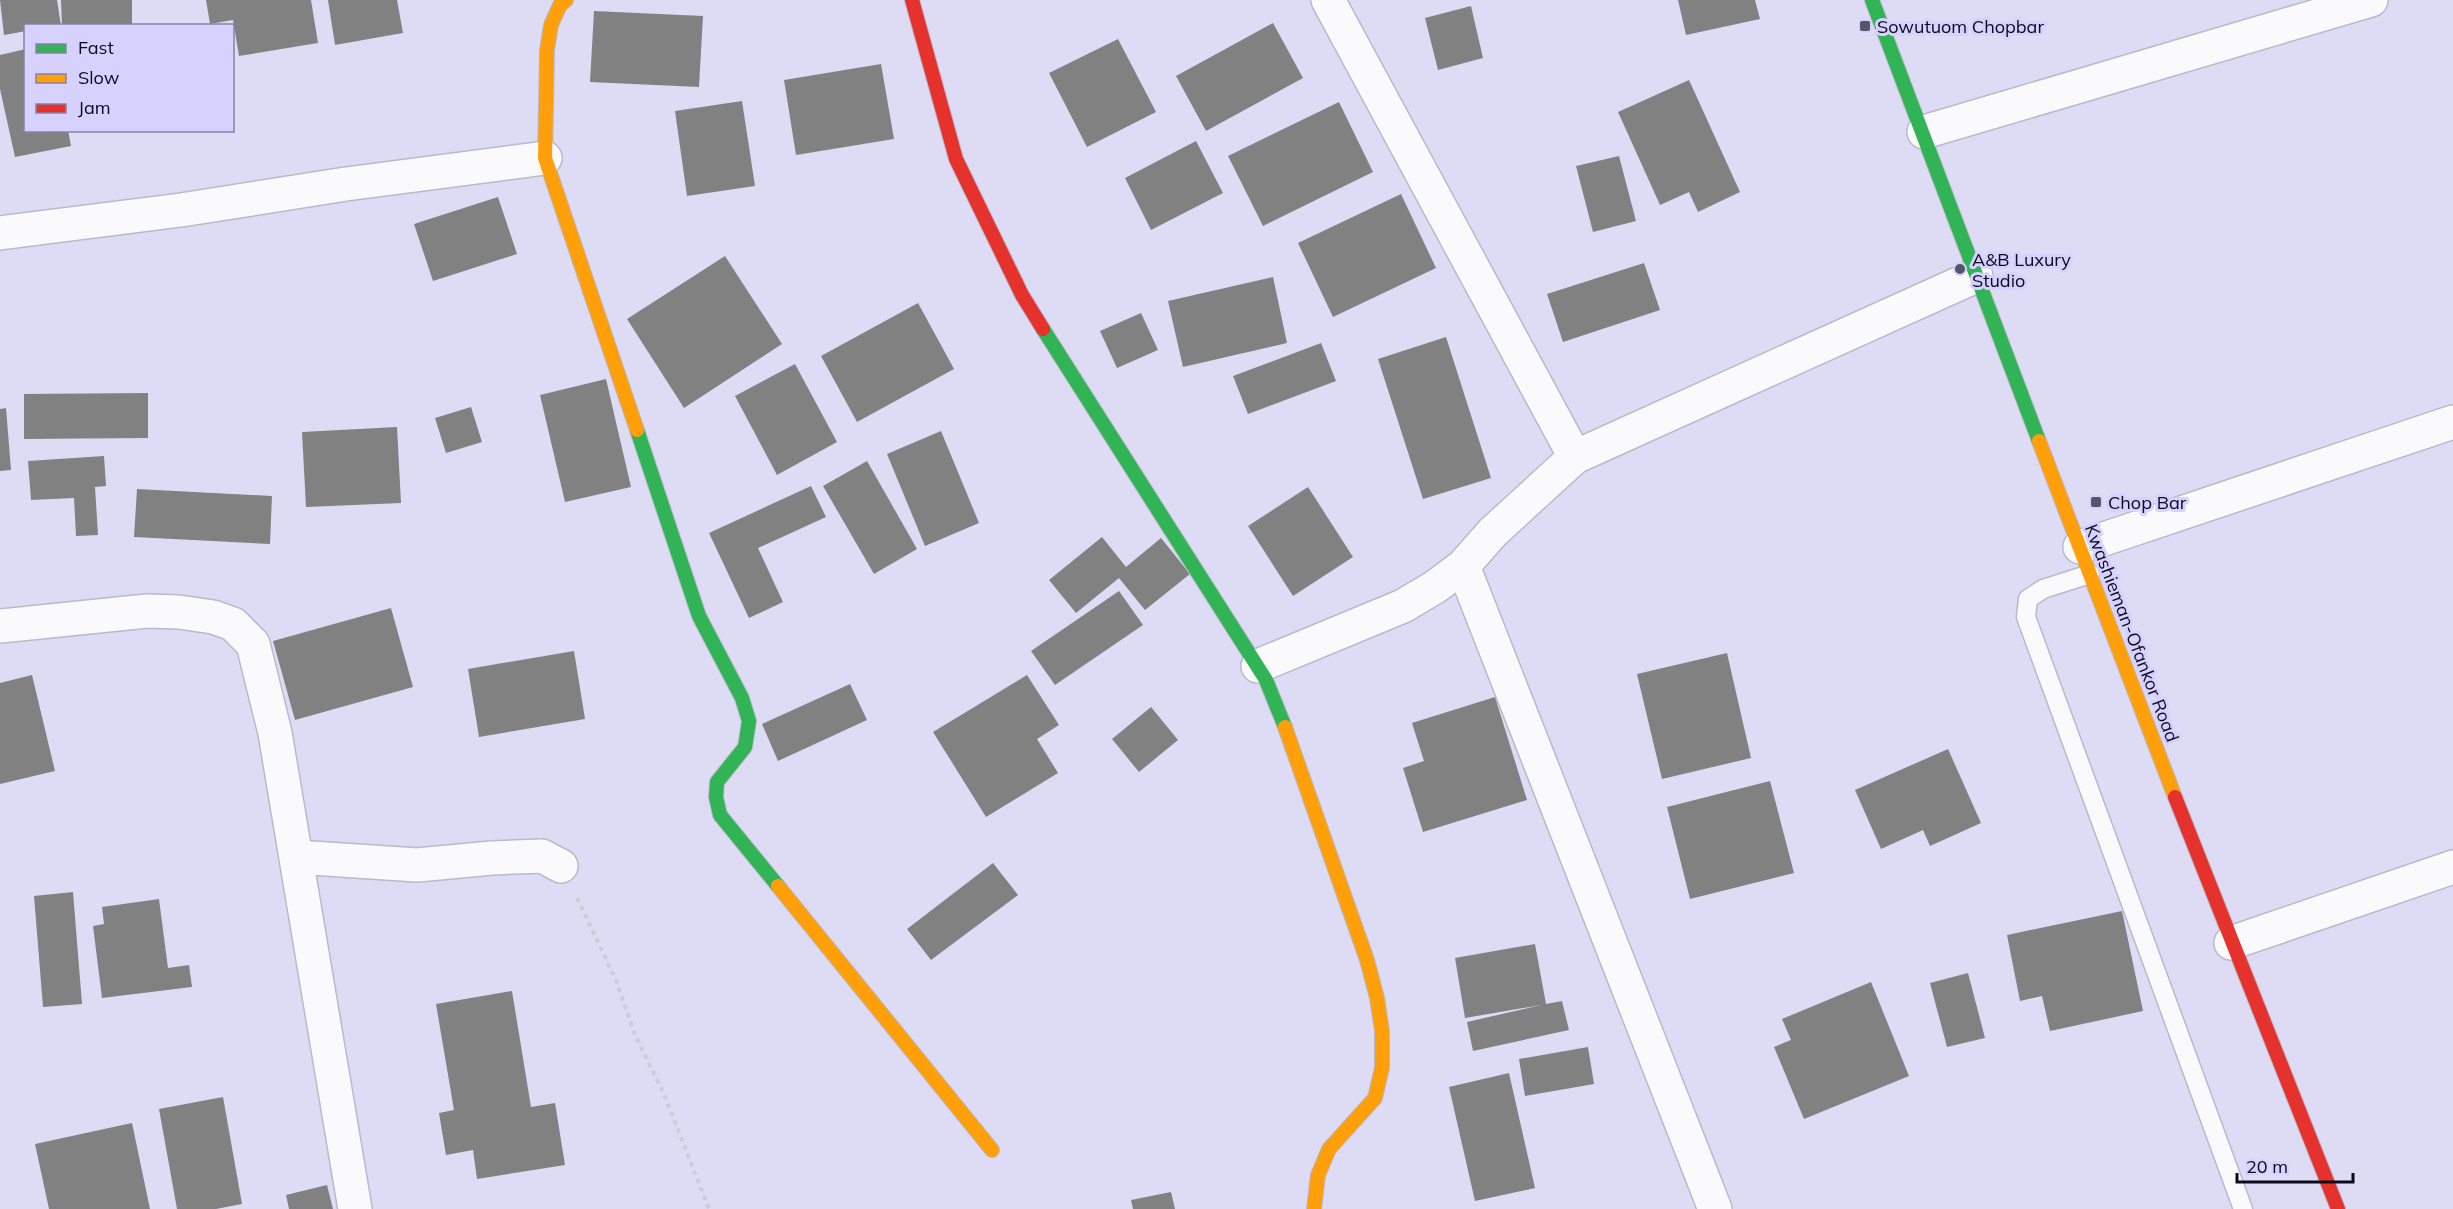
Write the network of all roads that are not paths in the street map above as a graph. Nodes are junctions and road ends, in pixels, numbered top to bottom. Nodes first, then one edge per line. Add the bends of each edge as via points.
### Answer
1 (566, 0) edge
2 (912, 0) edge
3 (1328, 0) edge
4 (1872, 0) edge
5 (2371, 0) edge
6 (1924, 132) junction
7 (545, 158) junction
8 (0, 232) edge
9 (1976, 276) junction
10 (2453, 422) edge
11 (1575, 457) junction
12 (2085, 560) junction
13 (1463, 566) junction
14 (0, 626) edge
15 (1258, 666) junction
16 (296, 857) junction
17 (561, 866) road end
18 (2453, 867) edge
19 (2231, 943) junction
20 (992, 1150) dead end
21 (355, 1209) edge
22 (1314, 1209) edge
23 (1715, 1209) edge
24 (2243, 1209) edge
25 (2338, 1209) edge

1 - 7 street via 551,25 547,50
2 - 15 street via 956,159 1022,295
3 - 11 street
4 - 6 street, Kwashieman-Ofankor Road
5 - 6 street
6 - 9 street, Kwashieman-Ofankor Road
7 - 8 street
7 - 20 street via 699,616 742,698 749,721 745,747 717,782 720,815
9 - 11 street
9 - 12 street, Kwashieman-Ofankor Road
10 - 12 street
11 - 13 street via 1493,532
12 - 19 street, Kwashieman-Ofankor Road
12 - 24 lane via 2028,599 2026,617
13 - 15 street via 1403,606
13 - 23 street
14 - 16 street via 147,612 179,612 234,624 253,644 275,733
15 - 22 street via 1294,749 1363,948 1382,1031 1383,1068 1375,1098 1329,1149 1318,1175
16 - 17 street via 417,866 542,856
16 - 21 street
18 - 19 street
19 - 25 street, Kwashieman-Ofankor Road

